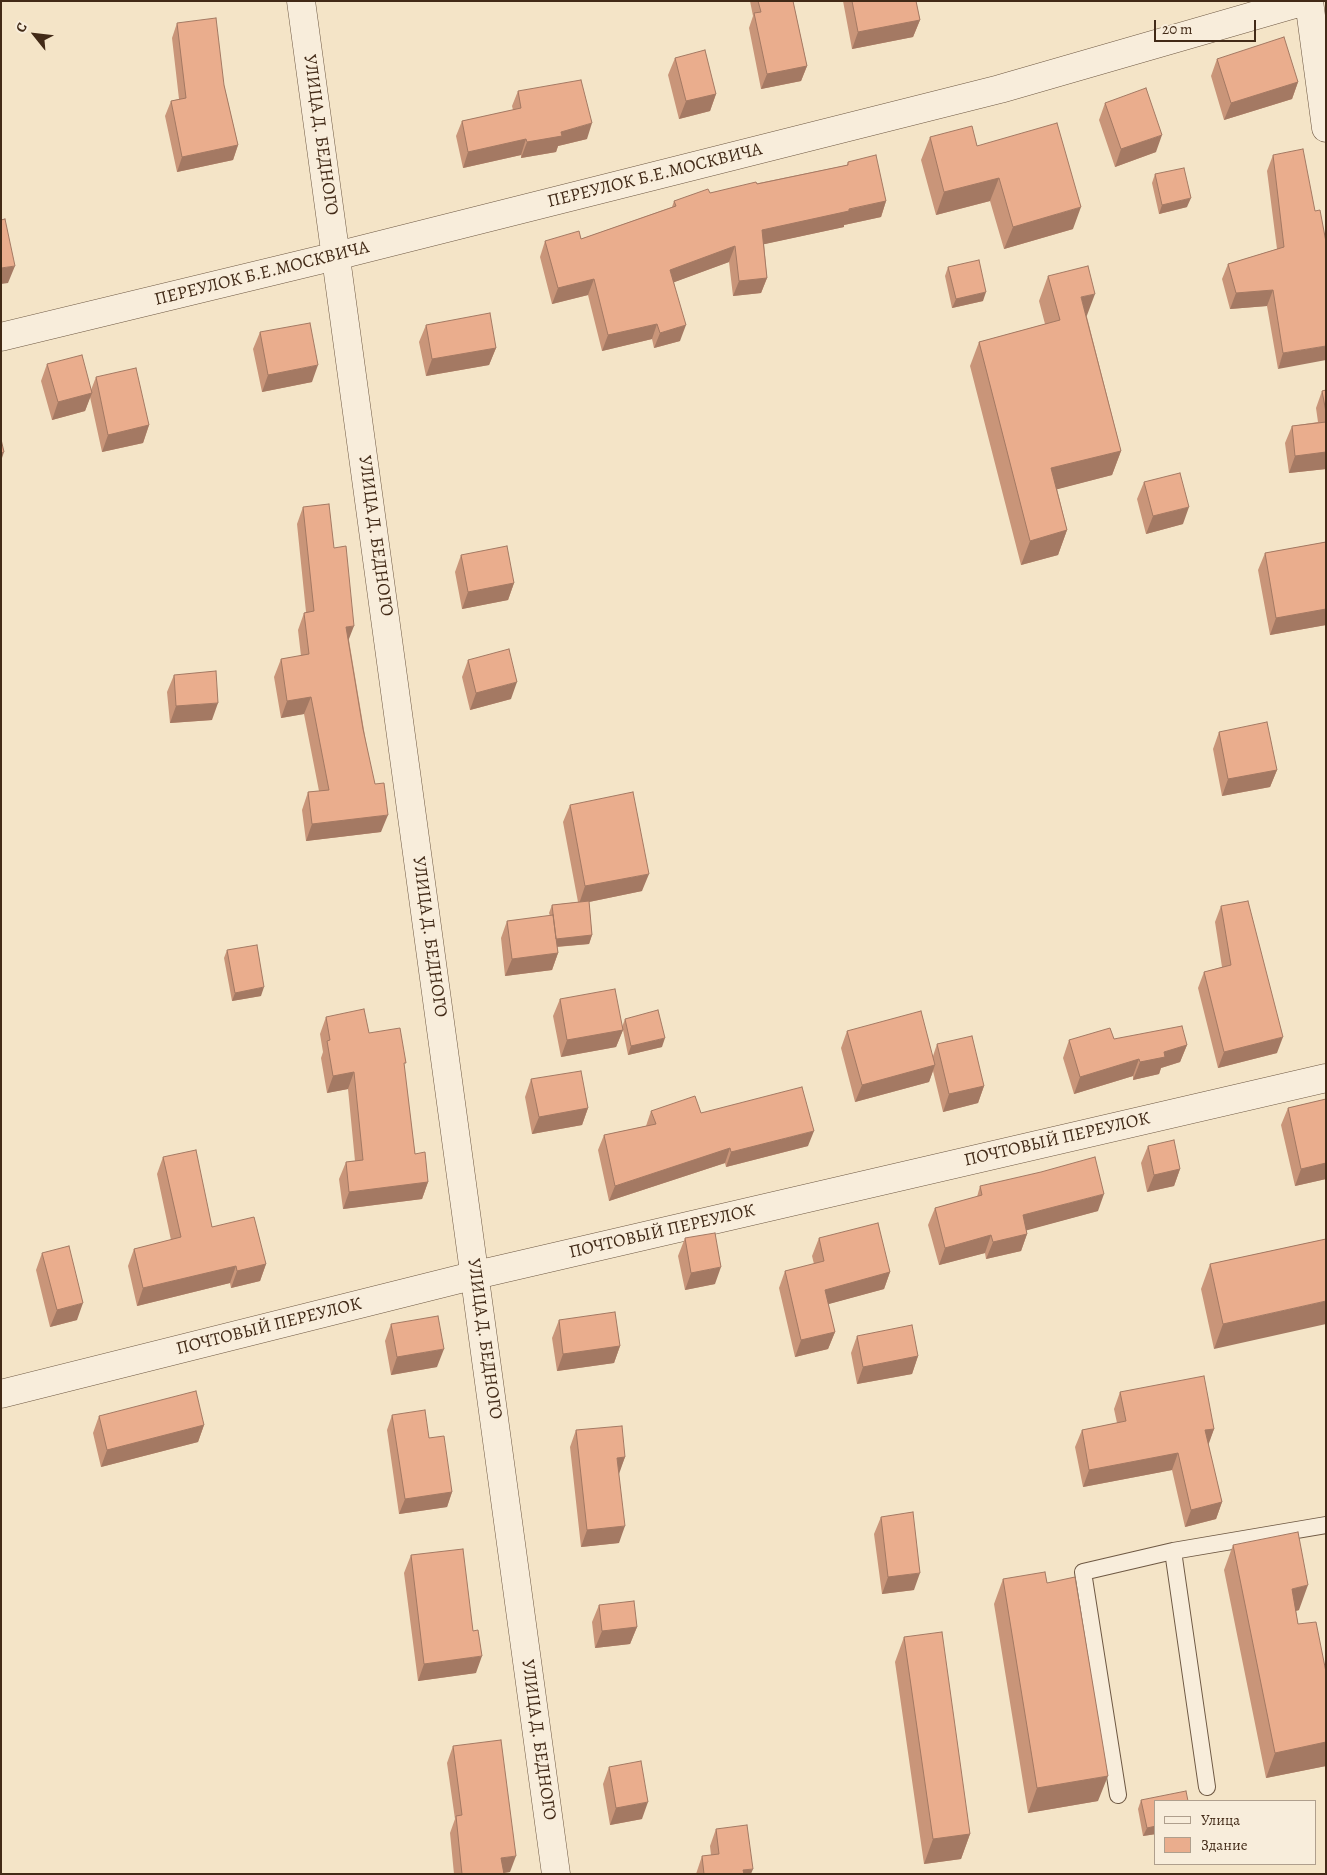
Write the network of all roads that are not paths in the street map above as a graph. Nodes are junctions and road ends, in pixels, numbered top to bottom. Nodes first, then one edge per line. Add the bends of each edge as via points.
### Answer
1 (301, 1) edge
2 (1305, 1) edge
3 (1310, 1) edge
4 (1326, 128) edge
5 (336, 256) junction
6 (1, 337) edge
7 (1326, 1078) edge
8 (476, 1275) junction
9 (1, 1394) edge
10 (1326, 1525) edge
11 (1173, 1551) junction
12 (1207, 1787) dead end
13 (1118, 1795) dead end
14 (556, 1874) edge

1 - 5 street, УЛИЦА Д. БЕДНОГО
2 - 5 street, ПЕРЕУЛОК Б.Е.МОСКВИЧА via 1000,88
3 - 4 street
5 - 6 street, ПЕРЕУЛОК Б.Е.МОСКВИЧА
5 - 8 street, УЛИЦА Д. БЕДНОГО
7 - 8 street, ПОЧТОВЫЙ ПЕРЕУЛОК
8 - 9 street, ПОЧТОВЫЙ ПЕРЕУЛОК
8 - 14 street, УЛИЦА Д. БЕДНОГО
10 - 11 lane
11 - 12 lane
11 - 13 lane via 1083,1572

